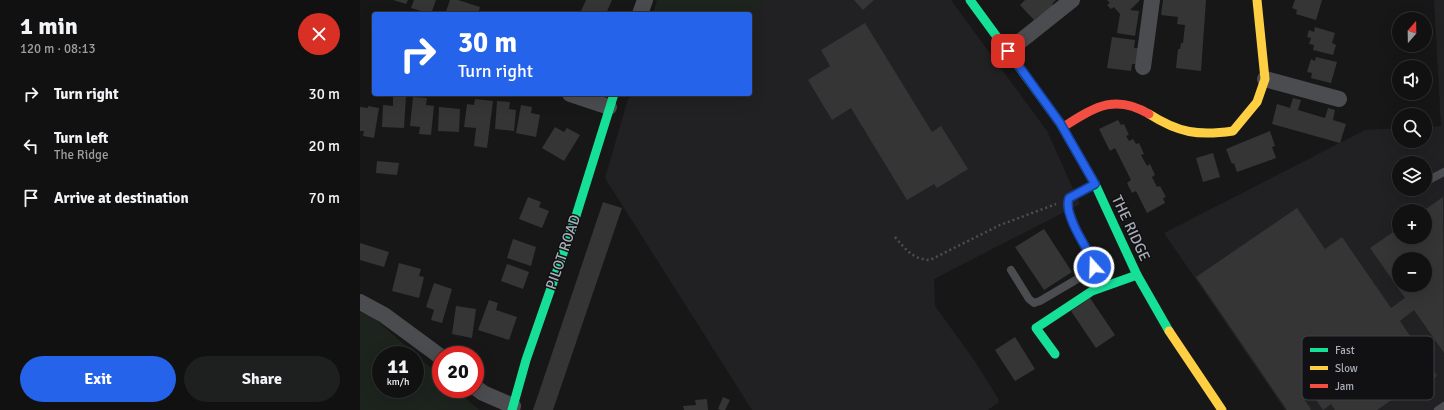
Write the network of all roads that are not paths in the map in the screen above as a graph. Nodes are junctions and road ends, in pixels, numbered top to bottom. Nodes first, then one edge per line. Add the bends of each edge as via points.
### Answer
1 (645, 0) edge
2 (970, 0) edge
3 (1072, 0) edge
4 (1152, 0) edge
5 (1257, 0) edge
6 (641, 12) edge
7 (1008, 51) junction
8 (1143, 67) dead end
9 (1265, 79) junction
10 (584, 96) edge
11 (1338, 99) dead end
12 (612, 100) edge
13 (1063, 127) junction
14 (1444, 172) edge
15 (1432, 178) edge
16 (1095, 184) junction
17 (1011, 270) dead end
18 (1137, 275) junction
19 (360, 302) edge
20 (432, 350) edge
21 (1055, 354) dead end
22 (484, 394) edge
23 (1444, 406) edge
24 (513, 408) edge
25 (1222, 410) edge
26 (1438, 410) edge

1 - 6 street
2 - 7 street, THE RIDGE
3 - 7 street
4 - 8 street
5 - 9 street
7 - 13 street, THE RIDGE
9 - 11 street
9 - 13 street via 1257,102 1233,131 1206,135 1176,129 1135,107 1112,103 1085,113
10 - 12 street
12 - 24 street, PILOT ROAD
13 - 16 street, THE RIDGE
14 - 15 lane
16 - 17 lane via 1069,198 1067,204 1094,262 1091,271 1034,303
16 - 18 street, THE RIDGE
18 - 21 street via 1092,291 1036,328
18 - 25 street, THE RIDGE via 1167,328
19 - 20 street via 384,315
22 - 24 street
23 - 26 lane

